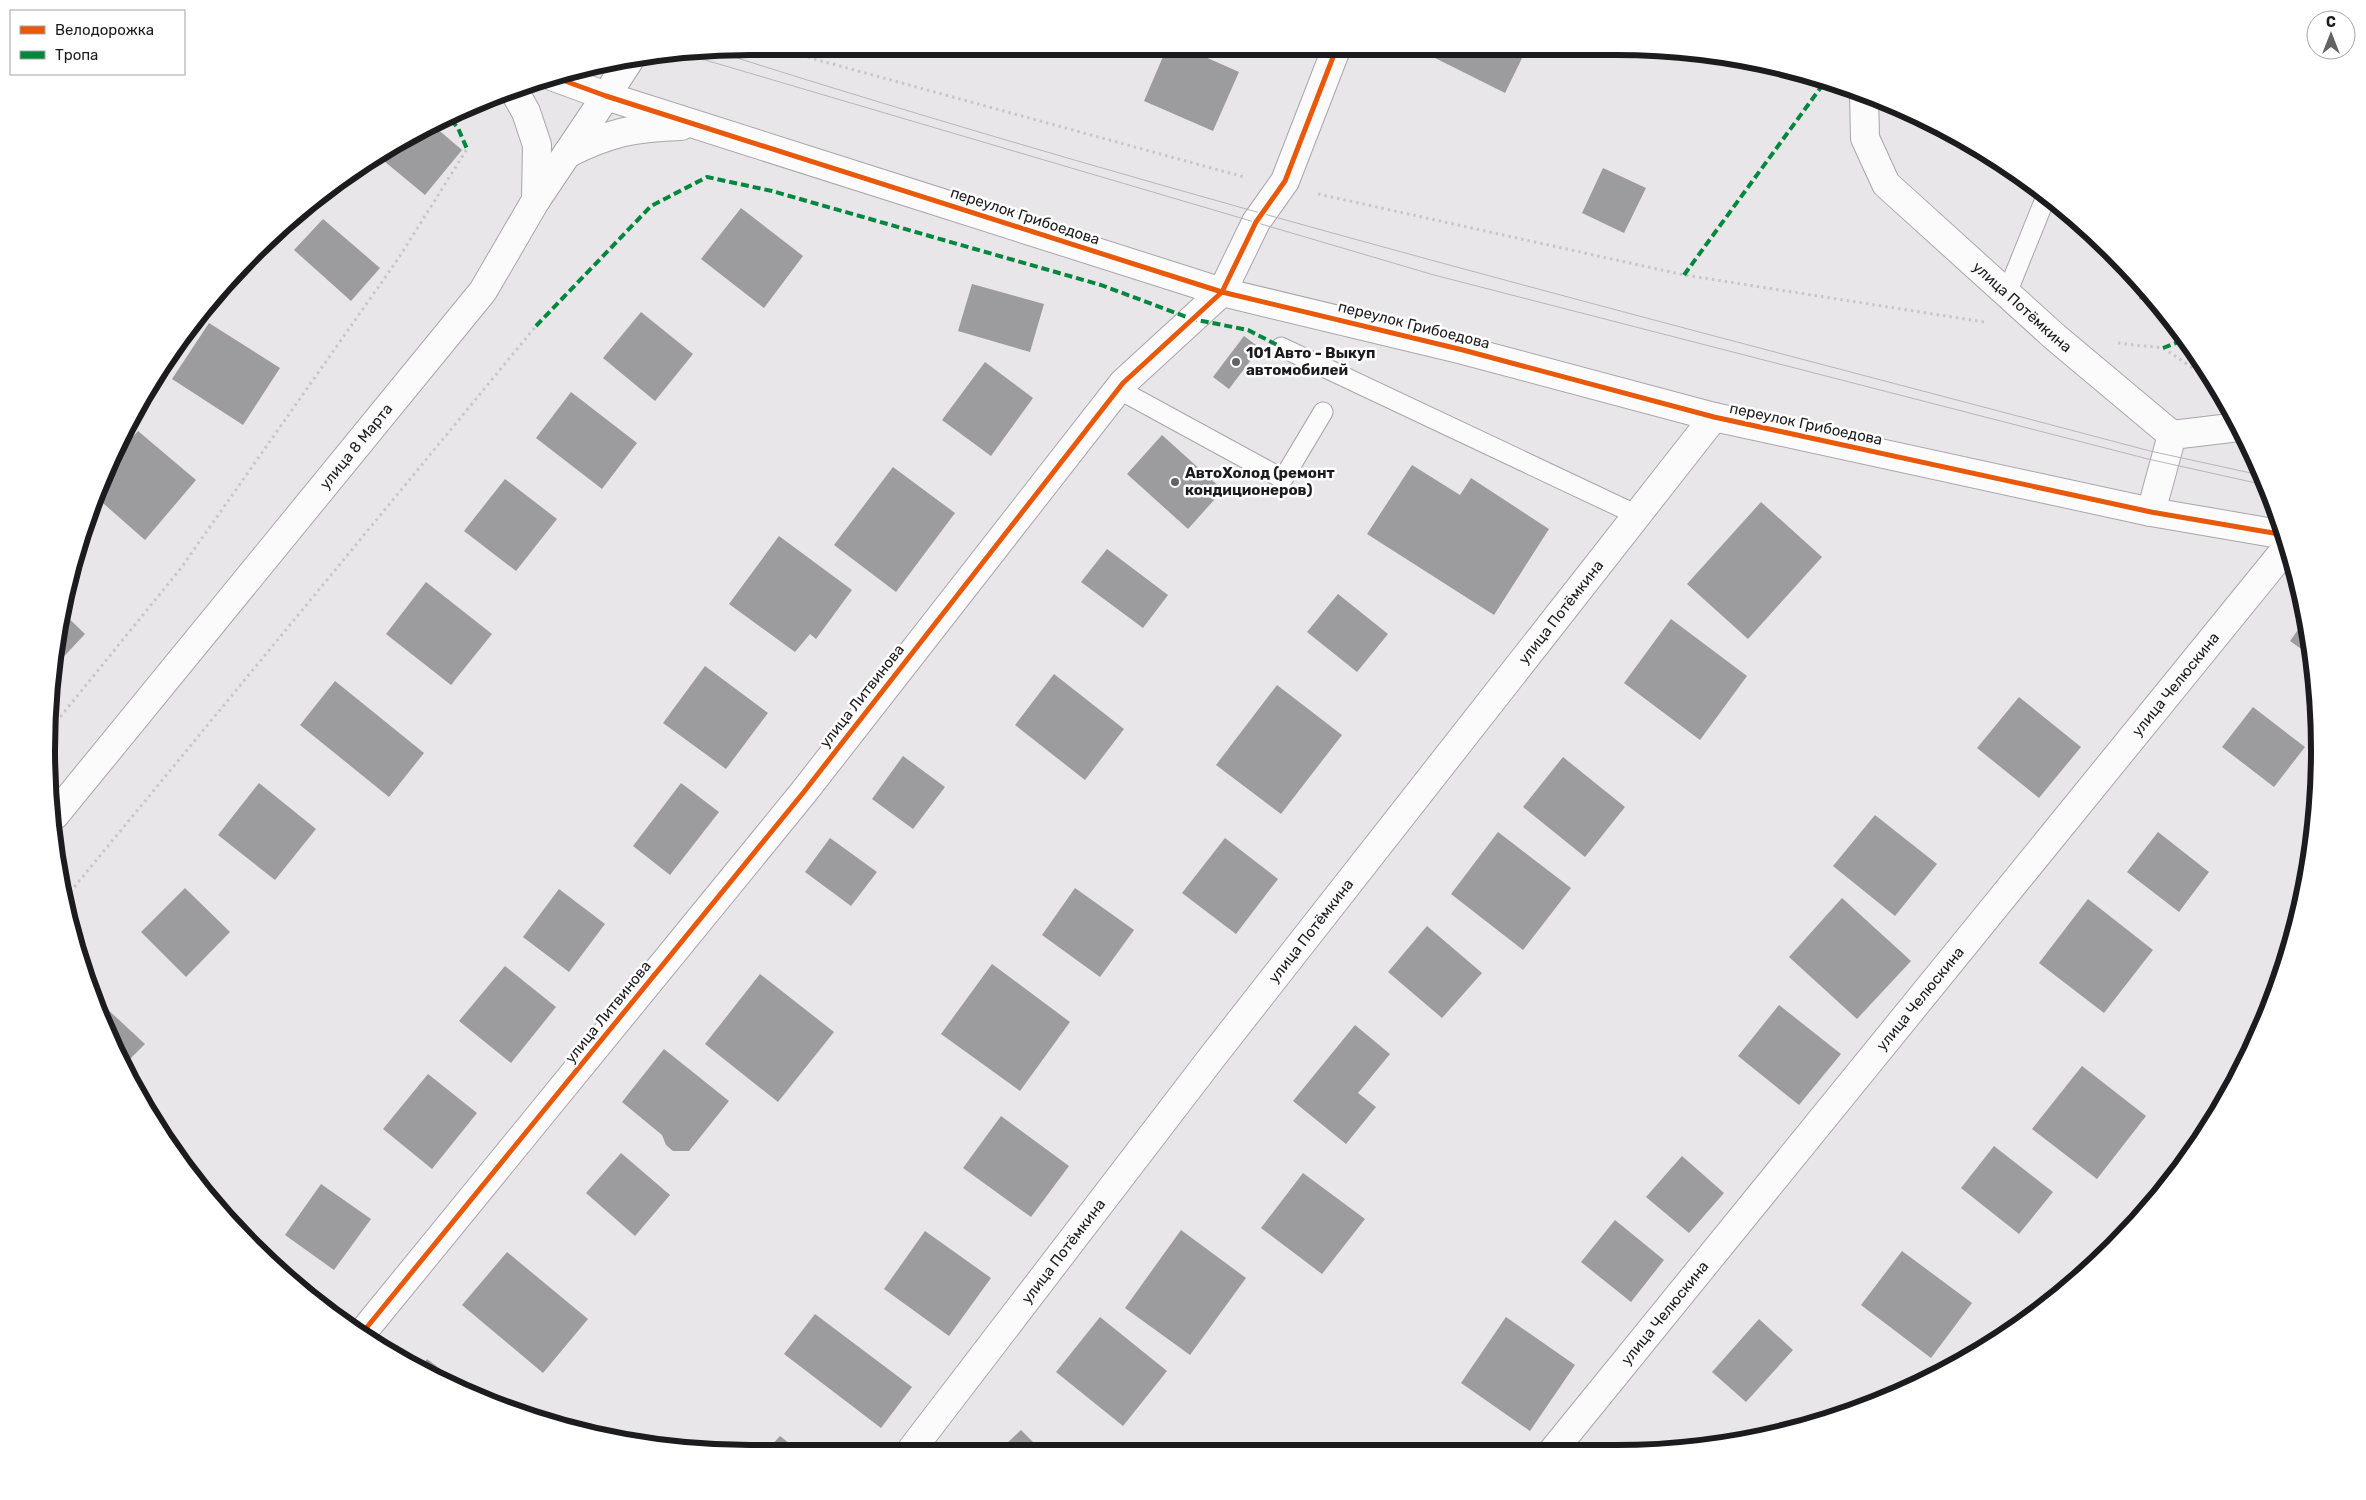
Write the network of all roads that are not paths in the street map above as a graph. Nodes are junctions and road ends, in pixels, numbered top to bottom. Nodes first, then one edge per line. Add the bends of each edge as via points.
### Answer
1 (1334, 55) edge
2 (625, 66) edge
3 (564, 81) edge
4 (517, 96) edge
5 (606, 96) junction
6 (1864, 101) edge
7 (701, 126) junction
8 (565, 155) junction
9 (536, 200) junction
10 (2044, 203) edge
11 (1222, 292) junction
12 (2007, 293) junction
13 (1282, 347) dead end
14 (1118, 389) junction
15 (1323, 412) dead end
16 (1714, 417) junction
17 (2231, 428) edge
18 (2172, 435) junction
19 (2151, 512) junction
20 (1636, 515) junction
21 (2276, 533) edge
22 (2282, 553) edge
23 (58, 812) edge
24 (366, 1329) edge
25 (915, 1445) edge
26 (1558, 1445) edge

1 - 11 street, улица Литвинова via 1285,181 1256,222
2 - 5 street, улица 8 Марта
3 - 5 street, переулок Грибоедова
4 - 9 street via 537,145
5 - 7 street, переулок Грибоедова
5 - 8 street, улица 8 Марта
6 - 12 street, улица Потёмкина via 1865,138 1886,184
7 - 8 street via 626,130 597,139
7 - 11 street, переулок Грибоедова
8 - 9 street, улица 8 Марта
9 - 23 street, улица 8 Марта via 483,291
10 - 12 lane
11 - 14 street, улица Литвинова
11 - 16 street, переулок Грибоедова via 1463,350
12 - 18 street, улица Потёмкина
13 - 20 lane
14 - 15 lane via 1283,479
14 - 24 street, улица Литвинова via 803,793
16 - 19 street, переулок Грибоедова
16 - 20 street, улица Потёмкина
17 - 18 street
18 - 19 street
19 - 21 street, переулок Грибоедова
20 - 25 street, улица Потёмкина via 1213,1056
22 - 26 street, улица Челюскина

